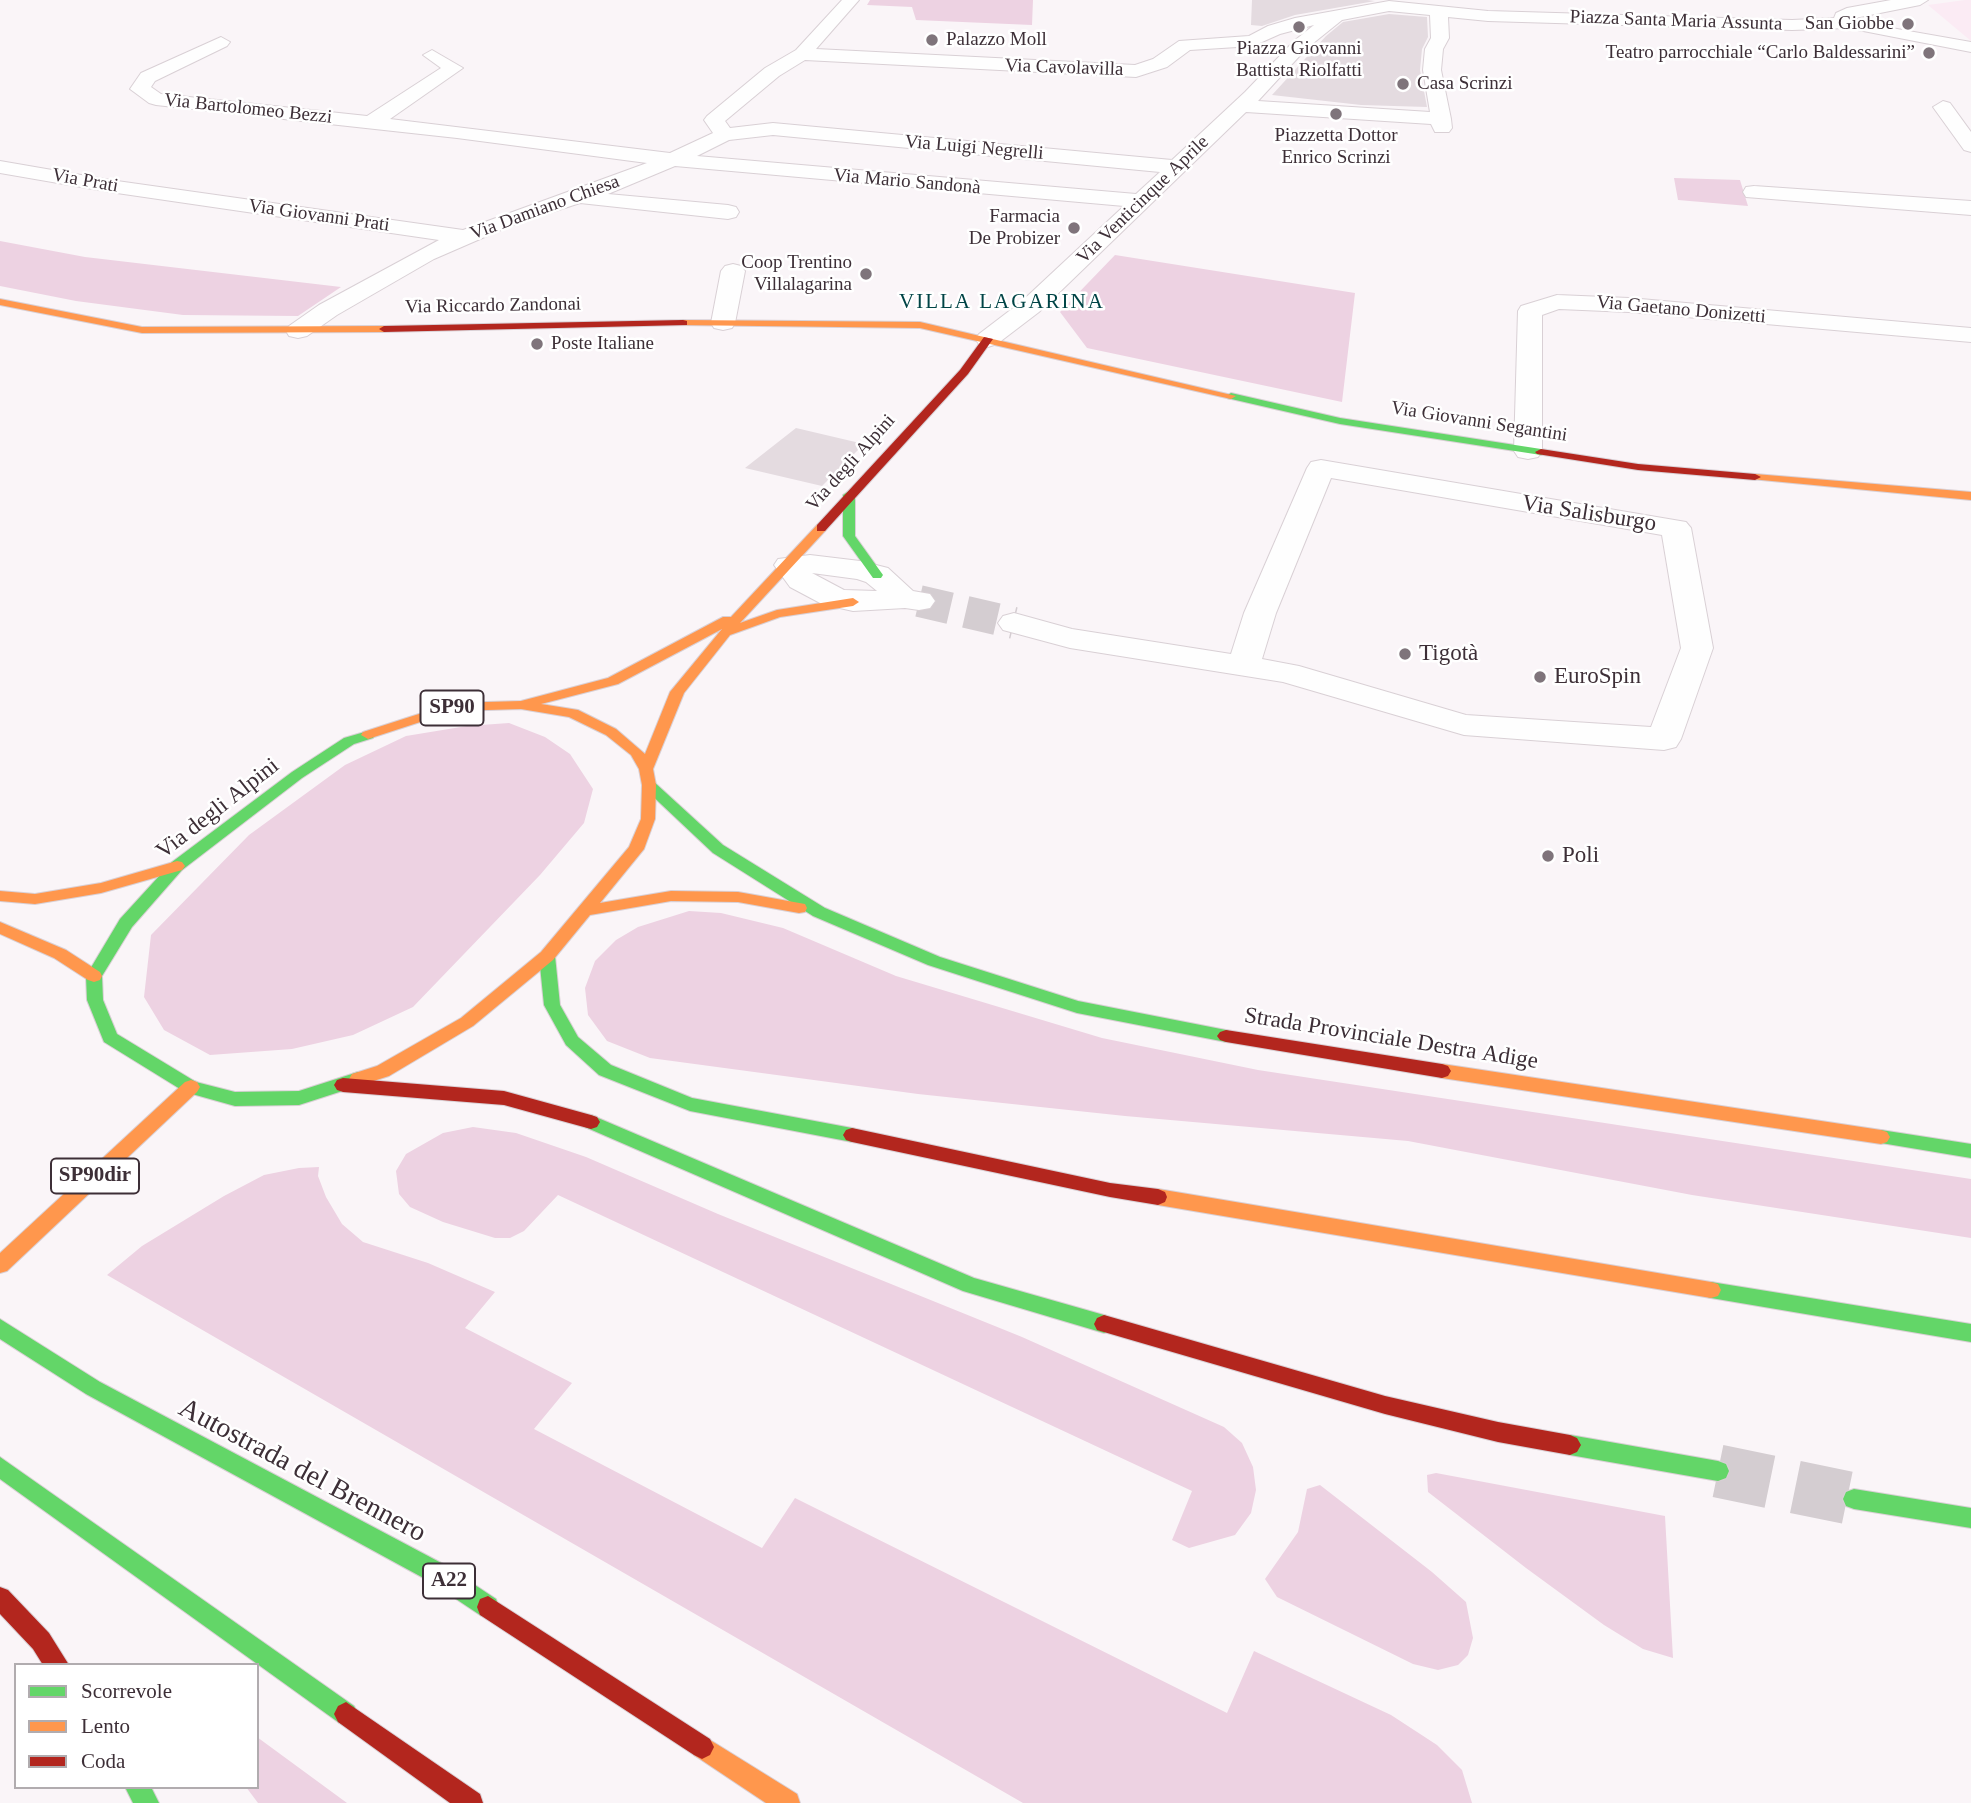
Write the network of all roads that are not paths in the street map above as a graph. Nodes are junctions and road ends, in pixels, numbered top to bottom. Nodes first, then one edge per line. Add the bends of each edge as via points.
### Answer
1 (851, 0) edge
2 (1920, 0) edge
3 (1390, 3) edge
4 (1439, 13) junction
5 (1338, 14) junction
6 (1854, 17) junction
7 (221, 42) dead end
8 (1971, 47) edge
9 (802, 54) junction
10 (432, 55) dead end
11 (1241, 106) junction
12 (1942, 107) dead end
13 (370, 122) junction
14 (773, 129) joint
15 (724, 135) junction
16 (1971, 146) edge
17 (1056, 156) junction
18 (673, 160) junction
19 (0, 167) edge
20 (1176, 167) junction
21 (1013, 192) junction
22 (1754, 192) dead end
23 (170, 195) joint
24 (575, 196) junction
25 (1141, 201) junction
26 (1971, 208) edge
27 (728, 212) dead end
28 (468, 237) junction
29 (733, 271) dead end
30 (0, 302) edge
31 (711, 317) junction
32 (298, 331) junction
33 (1971, 335) edge
34 (988, 340) junction
35 (1528, 451) junction
36 (849, 495) junction
37 (1971, 495) edge
38 (789, 565) junction
39 (877, 575) junction
40 (853, 602) junction
41 (742, 612) junction
42 (1014, 623) tunnel mouth
43 (725, 633) junction
44 (1244, 666) junction
45 (521, 705) junction
46 (647, 777) junction
47 (177, 866) junction
48 (0, 895) edge
49 (583, 911) junction
50 (818, 912) junction
51 (0, 928) edge
52 (547, 956) junction
53 (94, 976) junction
54 (343, 1085) junction
55 (191, 1087) junction
56 (1971, 1151) edge
57 (0, 1265) edge
58 (0, 1328) edge
59 (1971, 1333) edge
60 (3, 1469) edge
61 (1717, 1471) tunnel mouth
62 (1854, 1499) tunnel mouth
63 (1971, 1518) edge
64 (0, 1598) edge
65 (56, 1663) edge
66 (471, 1803) edge
67 (788, 1803) edge

1 - 9 street
2 - 6 street
3 - 4 street, Piazza Santa Maria Assunta
3 - 5 street
4 - 6 street, Piazza Santa Maria Assunta via 1792,25
4 - 11 street via 1440,38 1432,70 1442,123
5 - 9 street, Via Cavolavilla via 1274,30 1253,41 1185,46 1160,63 1136,71
5 - 11 street, Via Venticinque Aprile via 1319,27
6 - 8 street, Piazza Santa Maria Assunta
7 - 13 street, Via Bartolomeo Bezzi via 148,77 140,89 156,99
9 - 15 street via 772,72 714,120
10 - 13 street via 454,68
11 - 20 street, Via Venticinque Aprile
12 - 16 street
13 - 18 street, Via Bartolomeo Bezzi
14 - 15 street, Via Damiano Chiesa
14 - 17 street, Via Luigi Negrelli
15 - 18 street, Via Damiano Chiesa
17 - 20 street, Via Luigi Negrelli
17 - 21 street
18 - 21 street, Via Mario Sandonà
18 - 24 street, Via Damiano Chiesa
19 - 23 street, Via Prati
20 - 25 street, Via Venticinque Aprile
21 - 25 street, Via Mario Sandonà
22 - 26 street
23 - 28 street, Via Giovanni Prati
24 - 27 street
24 - 28 street, Via Damiano Chiesa
25 - 34 street, Via Venticinque Aprile via 1030,307
28 - 32 street, Via Damiano Chiesa via 426,254
29 - 31 street
30 - 32 main road, Via Riccardo Zandonai via 142,330
31 - 32 main road, Via Riccardo Zandonai
31 - 34 main road, Via Riccardo Zandonai via 920,326
33 - 35 street, Via Gaetano Donizetti via 1557,302 1530,311
34 - 35 main road, Via Giovanni Segantini via 1340,421
34 - 36 main road, Via degli Alpini
35 - 37 main road, Via Giovanni Segantini via 1638,467
36 - 38 main road, Via degli Alpini
36 - 39 main road via 849,536
38 - 39 street via 839,566
38 - 40 street via 815,590
38 - 41 main road, Via degli Alpini
39 - 40 street via 912,600
40 - 43 main road via 777,614
41 - 43 main road, Via degli Alpini
41 - 45 main road, Via degli Alpini via 613,681
42 - 44 street, Via Salisburgo via 1070,638
43 - 46 main road, Via degli Alpini via 677,692
44 - 44 street, Via Salisburgo via 1287,673 1464,725 1664,740 1697,648 1676,528 1321,468 1260,613
45 - 46 main road, Via degli Alpini / SP90 via 573,713 611,732 637,752
45 - 47 main road, Via degli Alpini / SP90 via 453,708 349,741
46 - 49 main road, Via degli Alpini via 648,819 636,849
46 - 50 main road, Strada Provinciale Destra Adige / SP90 via 718,849
47 - 48 main road, SP90 via 102,888 35,899
47 - 53 main road, Via degli Alpini / SP90 via 126,923
49 - 50 main road, Strada Provinciale Destra Adige / SP90 via 671,896 738,897
49 - 52 main road, Via degli Alpini
50 - 56 main road, Strada Provinciale Destra Adige / SP90 via 934,961 1077,1007 1370,1060
51 - 53 main road via 60,954
52 - 54 main road, Via degli Alpini via 467,1022 383,1071
52 - 59 main road via 552,1005 572,1041 605,1070 690,1104 1110,1191
53 - 55 main road, Via degli Alpini via 95,1000 110,1038
54 - 55 main road, Via degli Alpini via 299,1098 235,1099
54 - 61 main road via 505,1098 586,1120 970,1285 1385,1405 1498,1432
55 - 57 main road, SP90dir
58 - 67 main road, Autostrada del Brennero / A22 via 93,1388 437,1573
60 - 66 main road
62 - 63 main road
64 - 65 main road

